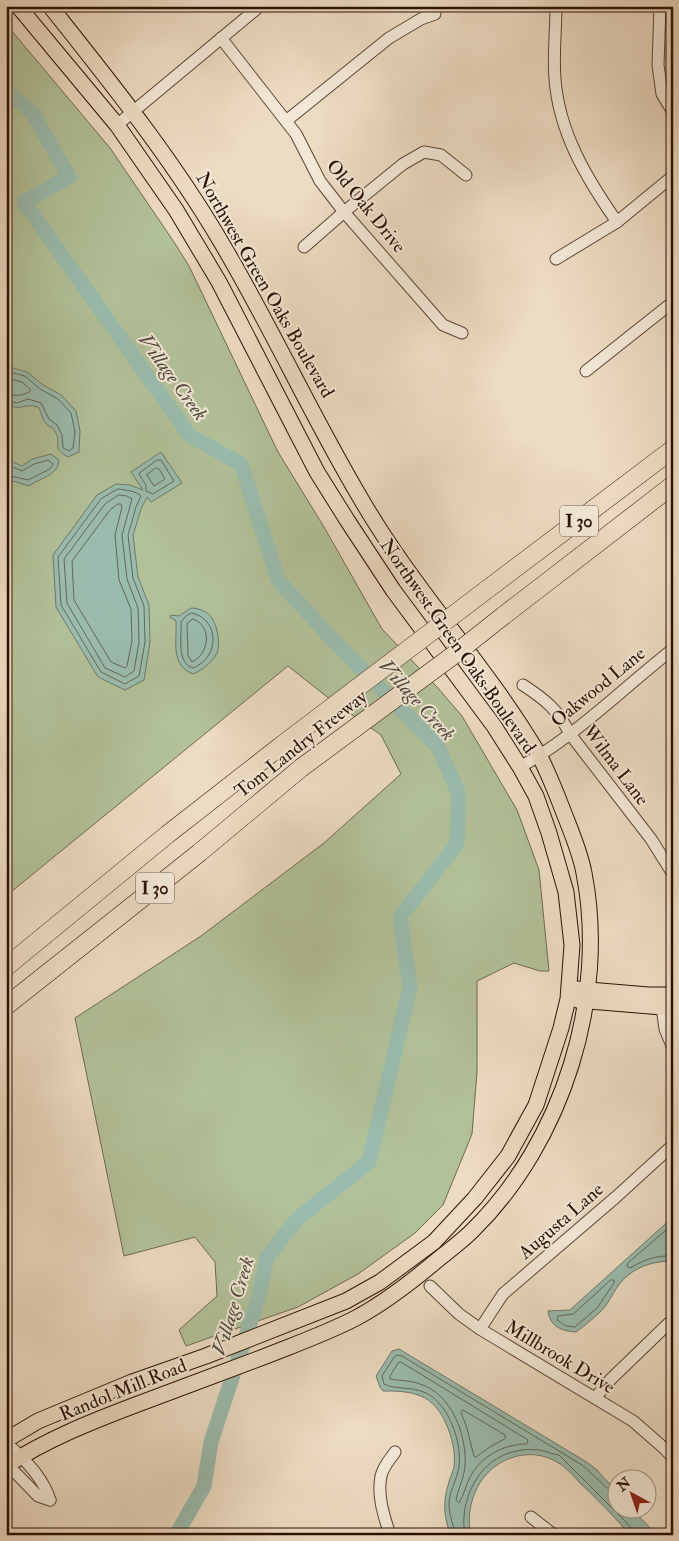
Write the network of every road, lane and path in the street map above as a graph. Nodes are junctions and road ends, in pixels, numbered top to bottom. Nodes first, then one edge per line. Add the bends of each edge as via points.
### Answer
1 (18, 6) edge
2 (50, 6) edge
3 (260, 6) edge
4 (556, 6) edge
5 (660, 6) edge
6 (435, 14) dead end
7 (222, 38) junction
8 (134, 111) junction
9 (673, 112) edge
10 (286, 121) junction
11 (117, 125) junction
12 (466, 175) dead end
13 (673, 176) edge
14 (344, 212) junction
15 (617, 222) junction
16 (304, 247) dead end
17 (556, 259) dead end
18 (673, 302) edge
19 (462, 333) dead end
20 (586, 370) dead end
21 (673, 449) edge
22 (673, 485) edge
23 (673, 649) edge
24 (523, 685) dead end
25 (570, 734) junction
26 (540, 756) junction
27 (520, 767) junction
28 (673, 874) edge
29 (6, 967) edge
30 (568, 994) junction
31 (586, 995) junction
32 (673, 995) edge
33 (6, 1006) edge
34 (668, 1007) edge
35 (673, 1048) edge
36 (673, 1145) edge
37 (430, 1286) dead end
38 (669, 1323) dead end
39 (480, 1329) junction
40 (288, 1347) joint
41 (595, 1398) junction
42 (38, 1421) junction
43 (6, 1426) edge
44 (6, 1441) edge
45 (394, 1452) dead end
46 (21, 1456) junction
47 (673, 1458) edge
48 (7, 1465) edge
49 (531, 1517) dead end
50 (390, 1535) edge
51 (554, 1535) edge

1 - 11 main road, Northwest Green Oaks Boulevard
2 - 8 main road, Northwest Green Oaks Boulevard
3 - 7 street
4 - 15 street via 554,78 562,120 576,156
5 - 9 street via 658,66 662,94
6 - 10 street via 390,38
7 - 8 street
7 - 10 street, Old Oak Drive
8 - 11 street
8 - 26 main road, Northwest Green Oaks Boulevard via 221,242 367,510
10 - 14 street, Old Oak Drive via 320,181
11 - 27 main road, Northwest Green Oaks Boulevard via 176,210 220,282 346,520
12 - 14 street via 441,155 424,152 403,164
13 - 15 street
14 - 16 street
14 - 19 street, Old Oak Drive via 443,325
15 - 17 street
18 - 20 street
21 - 29 highway, Tom Landry Freeway / I 30, bridge via 282,745
22 - 33 highway, Tom Landry Freeway / I 30, bridge via 301,768
23 - 25 street, Oakwood Lane
24 - 25 street, Wilma Lane via 554,708
25 - 26 street, Oakwood Lane
25 - 28 street, Wilma Lane via 651,839
26 - 27 street, Oakwood Lane
26 - 31 main road, Northwest Green Oaks Boulevard via 584,870 590,966
27 - 30 main road, Northwest Green Oaks Boulevard via 536,796 566,892 572,945
30 - 31 main road
30 - 42 main road, Northwest Green Oaks Boulevard via 561,1028 536,1105 508,1156 476,1198 434,1242 380,1282 346,1302 132,1382
31 - 32 main road
31 - 34 main road
31 - 40 main road, Northwest Green Oaks Boulevard via 576,1049 559,1098 540,1141 498,1203 470,1233 408,1284 359,1317
34 - 35 street via 665,1029
36 - 39 street, Augusta Lane via 503,1294
37 - 39 street, Millbrook Drive
38 - 41 street
39 - 41 street, Millbrook Drive
40 - 46 main road, Randol Mill Road via 91,1422
41 - 47 street, Millbrook Drive via 633,1421
42 - 43 main road
42 - 44 main road
44 - 46 street
45 - 50 street via 381,1476 380,1497
46 - 48 main road, Randol Mill Road
46 - 48 street via 46,1488 50,1500 38,1496
49 - 51 street

